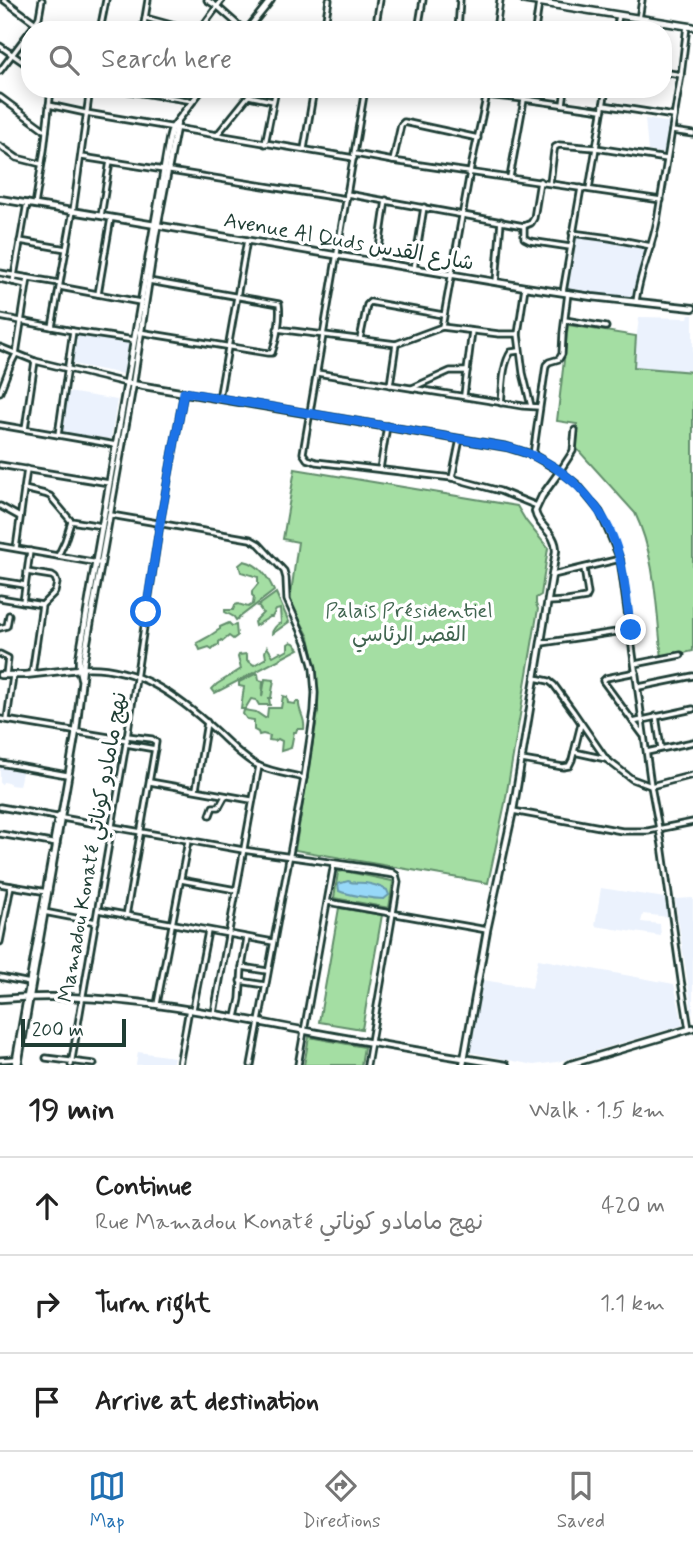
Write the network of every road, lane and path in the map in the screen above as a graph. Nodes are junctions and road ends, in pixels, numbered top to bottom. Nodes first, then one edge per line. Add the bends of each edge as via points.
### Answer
1 (4, 0) edge
2 (42, 0) edge
3 (106, 0) edge
4 (148, 0) edge
5 (207, 0) edge
6 (222, 0) edge
7 (271, 0) edge
8 (329, 0) edge
9 (380, 0) edge
10 (423, 0) edge
11 (460, 0) edge
12 (500, 0) edge
13 (524, 0) edge
14 (567, 0) edge
15 (642, 0) edge
16 (553, 2) edge
17 (538, 3) junction
18 (563, 6) junction
19 (218, 7) junction
20 (619, 16) junction
21 (146, 18) junction
22 (639, 19) junction
23 (32, 21) edge
24 (37, 21) edge
25 (102, 21) edge
26 (145, 21) edge
27 (155, 21) edge
28 (207, 21) edge
29 (235, 21) edge
30 (254, 21) edge
31 (326, 21) edge
32 (376, 21) edge
33 (420, 21) edge
34 (459, 21) edge
35 (497, 21) edge
36 (536, 21) edge
37 (618, 21) edge
38 (652, 21) edge
39 (672, 24) edge
40 (690, 27) edge
41 (21, 43) edge
42 (0, 46) edge
43 (12, 55) junction
44 (21, 61) edge
45 (0, 71) edge
46 (672, 74) edge
47 (681, 75) junction
48 (0, 97) edge
49 (50, 98) edge
50 (88, 98) edge
51 (174, 98) edge
52 (195, 98) edge
53 (247, 98) edge
54 (259, 98) edge
55 (274, 98) edge
56 (312, 98) edge
57 (364, 98) edge
58 (486, 98) edge
59 (515, 98) edge
60 (564, 98) edge
61 (605, 98) edge
62 (524, 99) junction
63 (193, 101) junction
64 (273, 101) junction
65 (49, 105) junction
66 (563, 105) junction
67 (603, 108) junction
68 (86, 113) junction
69 (674, 117) junction
70 (175, 127) junction
71 (47, 131) junction
72 (672, 131) junction
73 (693, 134) edge
74 (216, 135) junction
75 (478, 138) junction
76 (265, 144) junction
77 (0, 146) edge
78 (596, 148) junction
79 (304, 149) junction
80 (354, 156) junction
81 (82, 157) junction
82 (667, 159) junction
83 (110, 161) junction
84 (393, 161) junction
85 (41, 164) junction
86 (166, 170) junction
87 (470, 172) junction
88 (510, 177) junction
89 (540, 181) junction
90 (550, 183) junction
91 (580, 188) junction
92 (589, 189) junction
93 (347, 196) junction
94 (0, 199) edge
95 (661, 200) junction
96 (386, 201) junction
97 (27, 203) junction
98 (34, 205) junction
99 (424, 207) junction
100 (73, 211) junction
101 (462, 215) junction
102 (101, 216) junction
103 (111, 218) junction
104 (501, 221) junction
105 (156, 225) junction
106 (524, 226) junction
107 (572, 233) junction
108 (247, 240) junction
109 (20, 241) junction
110 (651, 246) junction
111 (570, 247) junction
112 (66, 249) junction
113 (337, 256) junction
114 (377, 262) junction
115 (414, 268) junction
116 (0, 273) edge
117 (451, 275) junction
118 (15, 276) junction
119 (27, 278) junction
120 (0, 279) edge
121 (149, 281) junction
122 (13, 282) junction
123 (496, 282) junction
124 (26, 285) junction
125 (59, 285) junction
126 (525, 287) junction
127 (566, 293) junction
128 (98, 294) junction
129 (237, 296) junction
130 (140, 302) junction
131 (636, 302) junction
132 (693, 308) edge
133 (444, 315) junction
134 (0, 317) edge
135 (565, 320) junction
136 (20, 321) junction
137 (52, 327) junction
138 (442, 327) junction
139 (606, 327) dead end
140 (277, 329) junction
141 (73, 331) junction
142 (472, 331) junction
143 (138, 332) junction
144 (518, 334) junction
145 (323, 335) junction
146 (360, 339) junction
147 (137, 341) junction
148 (396, 344) junction
149 (0, 347) edge
150 (228, 347) junction
151 (519, 351) junction
152 (16, 354) junction
153 (35, 361) junction
154 (67, 370) junction
155 (467, 371) junction
156 (317, 373) junction
157 (126, 383) junction
158 (133, 384) junction
159 (390, 385) junction
160 (410, 389) junction
161 (0, 392) edge
162 (184, 392) junction
163 (464, 396) junction
164 (219, 399) junction
165 (501, 403) junction
166 (531, 407) junction
167 (539, 407) junction
168 (309, 413) junction
169 (0, 425) edge
170 (387, 426) junction
171 (25, 429) junction
172 (575, 430) dead end
173 (58, 435) junction
174 (460, 438) junction
175 (116, 445) junction
176 (533, 454) junction
177 (0, 465) edge
178 (380, 469) junction
179 (27, 470) junction
180 (560, 471) junction
181 (452, 478) junction
182 (109, 483) junction
183 (24, 489) junction
184 (0, 506) edge
185 (537, 506) junction
186 (110, 515) junction
187 (20, 518) junction
188 (71, 521) junction
189 (160, 523) junction
190 (102, 526) junction
191 (0, 546) edge
192 (16, 548) junction
193 (30, 551) junction
194 (58, 556) junction
195 (620, 559) junction
196 (98, 563) junction
197 (584, 568) junction
198 (27, 572) junction
199 (552, 575) junction
200 (0, 581) edge
201 (25, 585) junction
202 (0, 598) edge
203 (23, 602) junction
204 (548, 602) junction
205 (42, 605) junction
206 (9, 615) dead end
207 (0, 628) edge
208 (631, 630) junction
209 (542, 643) junction
210 (0, 654) edge
211 (681, 655) dead end
212 (635, 664) junction
213 (81, 668) junction
214 (636, 672) junction
215 (32, 674) junction
216 (6, 675) edge
217 (137, 676) junction
218 (693, 676) edge
219 (536, 678) junction
220 (639, 687) junction
221 (693, 709) edge
222 (656, 716) junction
223 (0, 719) edge
224 (642, 719) junction
225 (7, 720) junction
226 (207, 722) junction
227 (633, 722) junction
228 (581, 723) junction
229 (76, 731) junction
230 (645, 737) junction
231 (127, 740) junction
232 (693, 742) edge
233 (155, 749) junction
234 (661, 749) junction
235 (574, 752) junction
236 (648, 752) junction
237 (606, 759) junction
238 (522, 760) junction
239 (0, 763) edge
240 (259, 766) junction
241 (67, 775) junction
242 (693, 775) edge
243 (304, 778) junction
244 (150, 782) junction
245 (652, 786) junction
246 (196, 790) junction
247 (225, 796) junction
248 (251, 800) junction
249 (0, 807) edge
250 (513, 811) junction
251 (211, 815) dead end
252 (60, 817) junction
253 (693, 822) edge
254 (111, 827) junction
255 (659, 829) junction
256 (141, 832) junction
257 (0, 834) edge
258 (188, 841) junction
259 (55, 844) junction
260 (243, 850) junction
261 (289, 857) junction
262 (332, 864) junction
263 (181, 880) junction
264 (0, 884) edge
265 (10, 886) junction
266 (236, 890) junction
267 (47, 892) junction
268 (327, 902) junction
269 (98, 910) junction
270 (43, 912) junction
271 (393, 913) junction
272 (126, 916) junction
273 (96, 922) junction
274 (172, 924) junction
275 (486, 930) junction
276 (208, 931) junction
277 (1, 932) edge
278 (228, 934) junction
279 (247, 938) junction
280 (0, 942) edge
281 (273, 943) junction
282 (242, 967) junction
283 (267, 971) junction
284 (0, 977) edge
285 (240, 981) junction
286 (31, 983) junction
287 (265, 985) junction
288 (28, 997) junction
289 (81, 997) junction
290 (0, 999) edge
291 (157, 1004) junction
292 (191, 1009) junction
293 (214, 1013) junction
294 (236, 1017) junction
295 (258, 1021) junction
296 (691, 1028) edge
297 (304, 1031) junction
298 (371, 1042) junction
299 (46, 1058) dead end
300 (464, 1058) junction
301 (0, 1060) edge
302 (16, 1063) edge
303 (71, 1063) edge
304 (93, 1064) edge
305 (179, 1065) edge
306 (251, 1065) edge
307 (298, 1065) edge
308 (367, 1065) edge
309 (463, 1065) edge
310 (506, 1065) edge
311 (568, 1065) edge

1 - 23 street
2 - 24 street
3 - 25 street
4 - 21 street
5 - 19 street
6 - 19 street
7 - 30 street
8 - 31 street
9 - 32 street
10 - 33 street
11 - 34 street
12 - 35 street
13 - 17 main road
14 - 18 street
15 - 22 street
16 - 17 main road
16 - 18 main road
17 - 36 street
18 - 20 main road
19 - 28 street
19 - 29 street
20 - 22 main road
20 - 37 street
21 - 26 street
21 - 27 street
22 - 38 main road
39 - 40 main road
40 - 47 street
41 - 43 street
42 - 43 street
43 - 44 street
43 - 45 street
46 - 47 street
47 - 69 street
48 - 71 street
49 - 65 street
50 - 68 street
51 - 63 street
52 - 63 street
53 - 74 street
54 - 64 street
55 - 64 street
56 - 79 street
57 - 80 street
58 - 75 street
59 - 62 street
60 - 66 street
61 - 67 street
62 - 66 street
62 - 88 street
63 - 70 street
64 - 76 street
65 - 68 street
65 - 71 street
66 - 67 street
67 - 69 street
67 - 78 street
68 - 70 street
68 - 81 street
69 - 72 street
70 - 74 street
70 - 86 street
71 - 85 street
72 - 73 street
72 - 82 street
74 - 76 street
75 - 84 street via 404,122
75 - 87 street
76 - 79 street
77 - 85 street via 17,158
78 - 82 street
78 - 90 street via 557,146
78 - 92 street
79 - 80 street
80 - 84 street
80 - 93 street
81 - 83 street
81 - 100 street
82 - 95 street
83 - 86 street
83 - 102 street
84 - 87 street
85 - 98 street
86 - 93 street
86 - 105 street
87 - 88 street
87 - 101 street
88 - 89 street
89 - 90 street
89 - 106 street via 534,218
90 - 91 street
91 - 92 street
91 - 107 street
92 - 95 street
93 - 96 street
93 - 113 street
94 - 97 street, Avenue Al Quds شارع القدس
95 - 110 street
96 - 99 street
96 - 114 street
97 - 98 street, Avenue Al Quds شارع القدس
97 - 109 street
98 - 100 street, Avenue Al Quds شارع القدس
99 - 101 street
99 - 115 street
100 - 102 street, Avenue Al Quds شارع القدس
100 - 112 street
101 - 104 street
101 - 117 street
102 - 103 street, Avenue Al Quds شارع القدس
103 - 105 street, Avenue Al Quds شارع القدس
103 - 128 street
104 - 106 street
104 - 123 street
105 - 108 street, Avenue Al Quds شارع القدس
105 - 121 street
105 - 130 street
106 - 111 street via 524,238 530,241
107 - 110 street
107 - 111 street
108 - 113 street, Avenue Al Quds شارع القدس
108 - 129 street
109 - 112 street
109 - 118 street
110 - 131 street
111 - 127 street
112 - 125 street
113 - 114 street, Avenue Al Quds شارع القدس
113 - 145 street
114 - 115 street, Avenue Al Quds شارع القدس
115 - 117 street, Avenue Al Quds شارع القدس
116 - 118 street
117 - 123 street, Avenue Al Quds شارع القدس
117 - 133 street
118 - 119 street
118 - 122 street
119 - 124 street
119 - 125 street
120 - 122 street
121 - 129 street
121 - 143 street
122 - 124 street
123 - 126 street, Avenue Al Quds شارع القدس
124 - 136 street
125 - 128 street
125 - 137 street
126 - 127 street, Avenue Al Quds شارع القدس
126 - 144 street
127 - 131 street, Avenue Al Quds شارع القدس
127 - 135 street
128 - 130 street
129 - 140 street via 279,304
129 - 150 street
130 - 143 street
131 - 132 street, Avenue Al Quds شارع القدس
133 - 138 street
133 - 146 street via 370,302
134 - 136 street
135 - 139 street
135 - 167 street via 562,354 546,365
136 - 137 street
136 - 152 street
137 - 141 street
138 - 142 street
138 - 148 street
140 - 145 street
140 - 150 street via 272,353
141 - 147 street
141 - 154 street
142 - 144 street
142 - 155 street
143 - 147 street
143 - 150 street
144 - 151 street
145 - 146 street
145 - 156 street
146 - 148 street
147 - 157 street
147 - 158 street
148 - 159 street
149 - 152 street
150 - 164 street
151 - 165 street via 508,355
151 - 166 street
152 - 153 street
152 - 161 street
153 - 154 street
153 - 171 street
154 - 157 street
154 - 173 street
155 - 160 street via 444,373
155 - 163 street
156 - 159 street
156 - 168 street
157 - 158 street
157 - 175 street
158 - 162 street
158 - 186 street
159 - 160 street
160 - 163 street
162 - 164 street
162 - 189 street, Mamadou Konaté نهج مامادو كوناتي
163 - 165 street
164 - 168 street
165 - 166 street
166 - 167 street
167 - 176 street
168 - 170 street
168 - 178 street via 303,445 307,459
169 - 171 street
170 - 174 street
170 - 178 street
171 - 173 street
172 - 180 street via 573,450
173 - 175 street
174 - 176 street
174 - 181 street
175 - 182 street
176 - 180 street
177 - 179 street
178 - 181 street
179 - 182 street
179 - 183 street
180 - 185 street
180 - 195 street via 600,512
181 - 185 street
182 - 190 street
183 - 187 street
183 - 188 street via 50,496
184 - 187 street
185 - 199 street via 536,516 556,544
186 - 189 street
186 - 196 street
187 - 192 street
188 - 190 street
188 - 194 street
189 - 217 street, Mamadou Konaté نهج مامادو كوناتي
189 - 243 street via 250,539 284,571 286,600 306,642 314,676
190 - 196 street
191 - 192 street
192 - 193 street
193 - 194 street
193 - 198 street
194 - 196 street
195 - 197 street
195 - 208 street
196 - 213 street
197 - 199 street
197 - 204 street via 586,598
198 - 201 street
198 - 205 street via 57,580 55,592
199 - 204 street
200 - 201 street
201 - 203 street
202 - 203 street
203 - 205 street
204 - 209 street
205 - 215 street
206 - 207 street via 7,626
208 - 209 street
208 - 212 street
209 - 219 street
210 - 216 street via 8,658
211 - 212 street
212 - 214 street
213 - 215 street
213 - 217 street
213 - 229 street
214 - 220 street
214 - 227 street via 603,681
215 - 216 street
216 - 225 street
217 - 226 street
217 - 231 street, Mamadou Konaté نهج مامادو كوناتي
218 - 220 street
219 - 228 street via 554,685
219 - 238 street
220 - 224 street
221 - 222 street
222 - 224 street
222 - 234 street
223 - 225 street
224 - 227 street
224 - 230 street
225 - 229 street
226 - 240 street
226 - 246 street
227 - 230 street
228 - 235 street
228 - 237 street
229 - 231 street
229 - 241 street
230 - 236 street
231 - 233 street
231 - 233 street via 155,740
231 - 254 street, Mamadou Konaté نهج مامادو كوناتي
232 - 234 street
233 - 244 street
234 - 236 street
235 - 237 street
235 - 238 street via 567,767
236 - 245 street
237 - 245 street via 638,782
238 - 250 street
239 - 241 street
240 - 243 street
240 - 248 street
241 - 252 street
242 - 245 street
243 - 261 street
244 - 246 street
244 - 256 street
245 - 255 street
246 - 247 street
247 - 248 street
247 - 251 street
248 - 260 street
249 - 252 street
250 - 255 street via 615,830
250 - 275 street
252 - 254 street
252 - 259 street
253 - 255 street
254 - 256 street
254 - 269 street, Mamadou Konaté نهج مامادو كوناتي
255 - 296 street
256 - 258 street
256 - 272 street
257 - 259 street
258 - 260 street
258 - 263 street
259 - 267 street
260 - 261 street
260 - 266 street
261 - 262 street
261 - 281 street
262 - 268 street
262 - 271 street via 396,875
263 - 266 street
263 - 274 street
264 - 265 street
265 - 267 street
265 - 277 street
266 - 278 street
267 - 270 street
268 - 271 street
268 - 297 street
269 - 272 street
269 - 273 street, Mamadou Konaté نهج مامادو كوناتي
270 - 273 street
270 - 286 street
271 - 275 street
271 - 298 street
272 - 274 street
273 - 289 street, Mamadou Konaté نهج مامادو كوناتي
274 - 276 street
274 - 291 street
275 - 300 street
276 - 278 street
276 - 292 street
277 - 280 street
278 - 279 street
278 - 293 street
279 - 281 street
279 - 282 street
281 - 283 street
282 - 283 street
282 - 285 street
283 - 287 street
284 - 286 street
285 - 287 street
285 - 294 street
286 - 288 street
287 - 295 street
288 - 289 street
288 - 290 street
288 - 302 street
289 - 291 street
289 - 303 street, Mamadou Konaté نهج مامادو كوناتي
291 - 292 street
292 - 293 street
292 - 305 street
293 - 294 street
294 - 295 street
295 - 297 street
295 - 306 street
296 - 311 street
297 - 298 street
297 - 307 street
298 - 300 street
298 - 308 street
299 - 303 street
300 - 309 street
300 - 310 street
301 - 302 street
303 - 304 street

